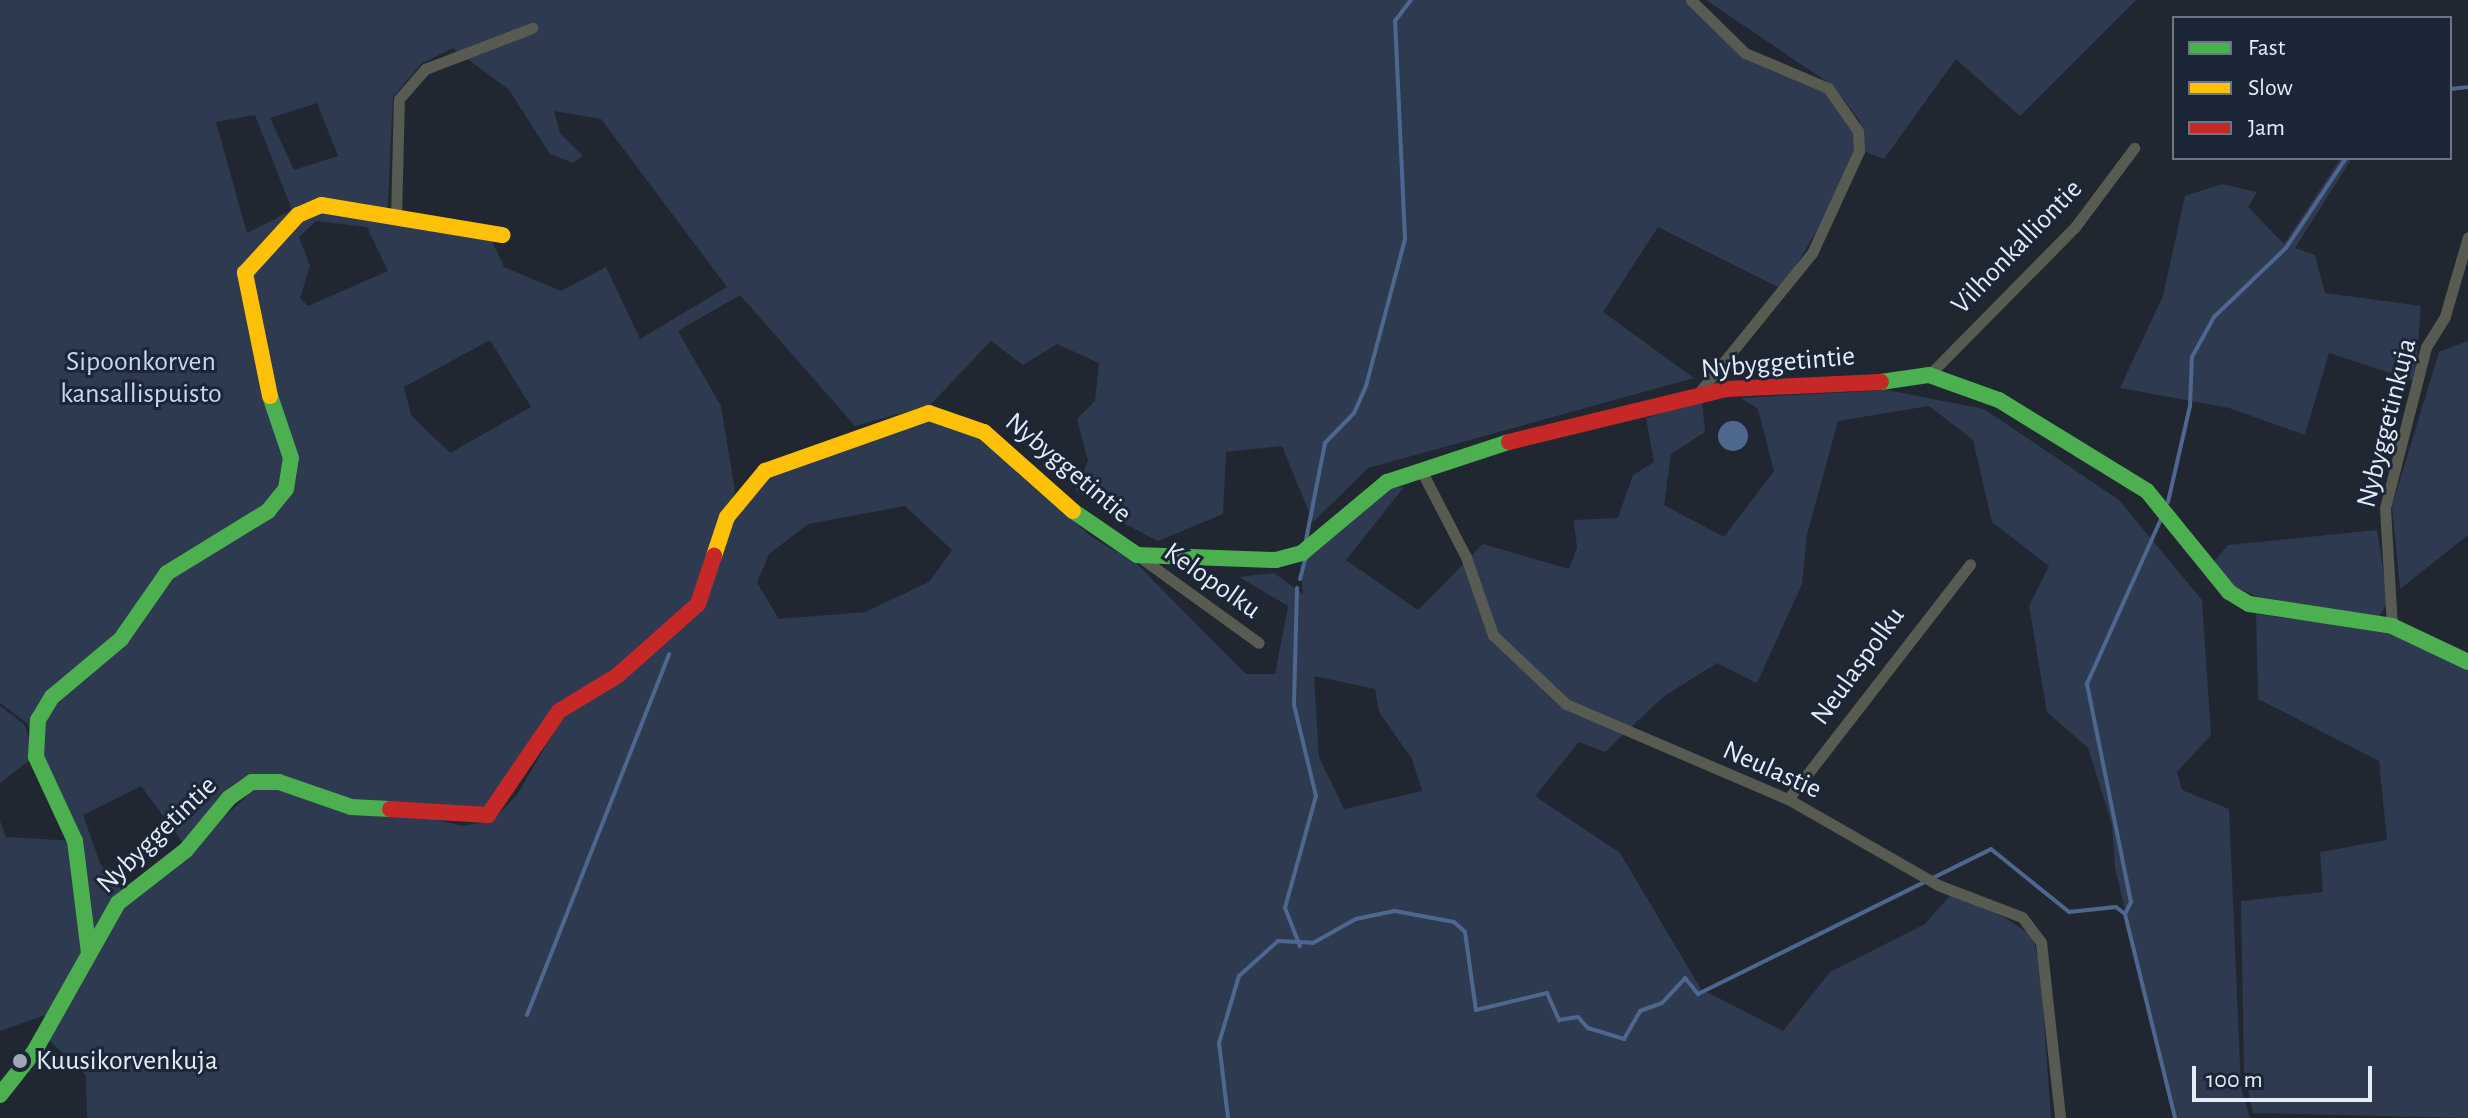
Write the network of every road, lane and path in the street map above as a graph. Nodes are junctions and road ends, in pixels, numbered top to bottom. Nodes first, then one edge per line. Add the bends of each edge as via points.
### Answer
1 (1691, 0) edge
2 (532, 28) dead end
3 (2134, 148) dead end
4 (396, 218) junction
5 (503, 235) dead end
6 (2468, 237) edge
7 (1929, 375) junction
8 (1698, 394) junction
9 (1421, 470) junction
10 (1137, 555) junction
11 (1970, 564) dead end
12 (2392, 626) junction
13 (1259, 643) dead end
14 (2468, 662) edge
15 (1788, 799) junction
16 (89, 953) junction
17 (0, 1095) edge
18 (2060, 1118) edge

1 - 8 street via 1745,53 1828,88 1858,131 1859,151 1812,253
2 - 4 street via 425,69 399,99
3 - 7 street, Vilhonkalliontie via 2075,227
4 - 5 street
4 - 16 street via 321,205 298,215 250,260 245,273 277,431 291,458 286,489 268,511 167,573 121,639 44,707 36,757 75,841
6 - 12 street, Nybyggetinkuja via 2445,316 2426,347 2385,508
7 - 8 street, Nybyggetintie
7 - 12 street, Nybyggetintie via 1999,400 2147,491 2229,592 2249,604
8 - 9 street, Nybyggetintie
9 - 10 street, Nybyggetintie via 1387,482 1302,553 1231,561
9 - 15 street, Neulastie via 1466,557 1493,635 1518,663 1595,721
10 - 13 street, Kelopolku
10 - 16 street, Nybyggetintie via 1097,532 984,432 949,415 907,418 792,456 737,498 708,589 682,624 559,711 488,815 351,807 279,782 252,782 186,850 118,903
11 - 15 street, Neulaspolku
12 - 14 street, Nybyggetintie
15 - 18 street, Neulastie via 1937,884 2022,917 2041,942
16 - 17 street, Nybyggetintie via 19,1076

